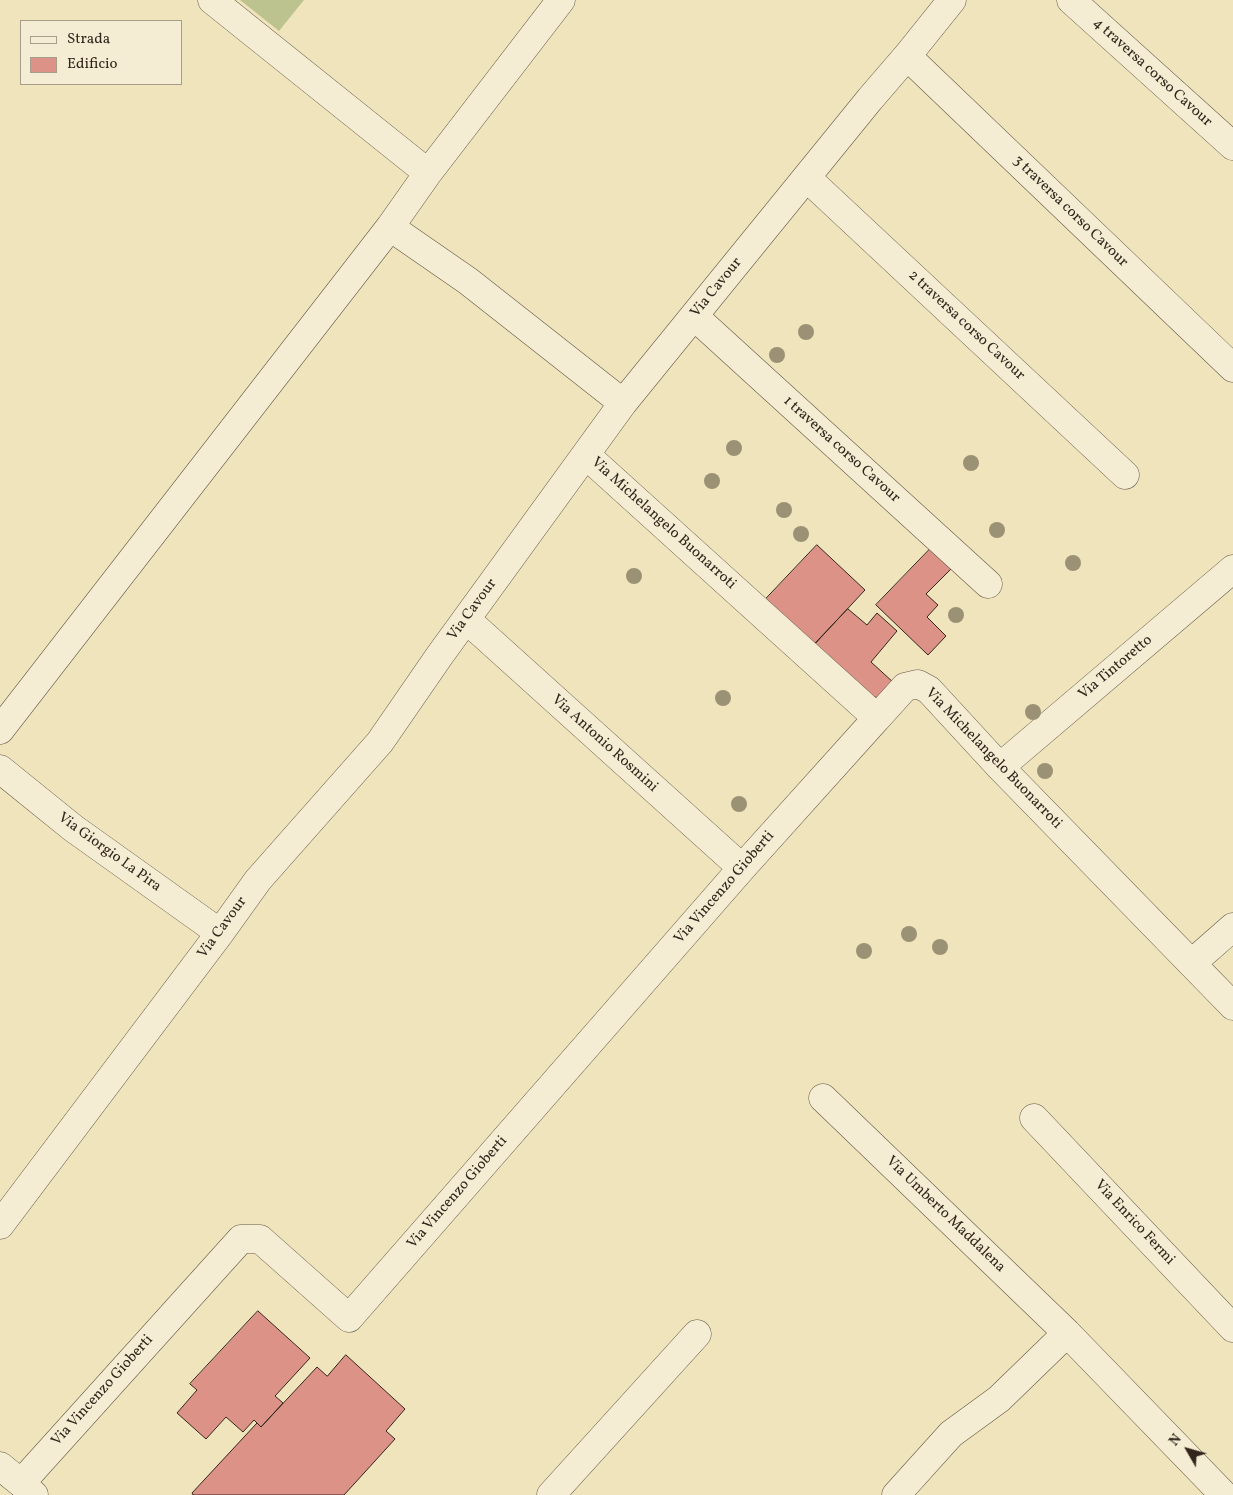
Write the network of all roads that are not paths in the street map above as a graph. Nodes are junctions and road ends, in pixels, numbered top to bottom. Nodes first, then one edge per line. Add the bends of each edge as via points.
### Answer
1 (212, 0) edge
2 (561, 0) edge
3 (952, 0) edge
4 (1071, 0) edge
5 (907, 56) junction
6 (1233, 146) edge
7 (428, 173) junction
8 (807, 178) junction
9 (390, 227) junction
10 (694, 316) junction
11 (1233, 368) edge
12 (624, 403) junction
13 (586, 454) junction
14 (1125, 474) dead end
15 (1233, 569) edge
16 (988, 584) dead end
17 (467, 620) junction
18 (877, 718) junction
19 (0, 730) edge
20 (1000, 767) junction
21 (0, 769) edge
22 (742, 868) junction
23 (1233, 927) edge
24 (220, 933) junction
25 (1192, 963) junction
26 (1233, 1006) edge
27 (823, 1098) dead end
28 (1034, 1118) dead end
29 (0, 1225) edge
30 (1233, 1328) edge
31 (1067, 1333) junction
32 (697, 1334) dead end
33 (0, 1466) edge
34 (28, 1489) edge
35 (551, 1495) edge
36 (896, 1495) edge
37 (1224, 1495) edge

1 - 7 street
2 - 7 street
3 - 5 street, Via Cavour
4 - 6 street, 4 traversa corso Cavour
5 - 8 street, Via Cavour
5 - 11 street, 3 traversa corso Cavour
7 - 9 street
8 - 10 street, Via Cavour
8 - 14 street, 2 traversa corso Cavour
9 - 12 street via 468,281
9 - 19 street
10 - 12 street, Via Cavour
10 - 16 street, 1 traversa corso Cavour
12 - 13 street, Via Cavour
13 - 17 street, Via Cavour
13 - 18 street, Via Michelangelo Buonarroti
15 - 20 street, Via Tintoretto
17 - 22 street, Via Antonio Rosmini
17 - 24 street, Via Cavour via 380,742 258,880
18 - 20 street, Via Michelangelo Buonarroti via 905,687 918,684 929,690
18 - 22 street, Via Vincenzo Gioberti
20 - 25 street, Via Michelangelo Buonarroti
21 - 24 street, Via Giorgio La Pira via 73,828
22 - 34 street, Via Vincenzo Gioberti via 349,1318 260,1239 240,1239
23 - 25 street
24 - 29 street, Via Cavour
25 - 26 street, Via Michelangelo Buonarroti
27 - 31 street, Via Umberto Maddalena
28 - 30 street, Via Enrico Fermi
31 - 36 street via 999,1399 951,1434
31 - 37 street, Via Umberto Maddalena
32 - 35 street
33 - 34 street

